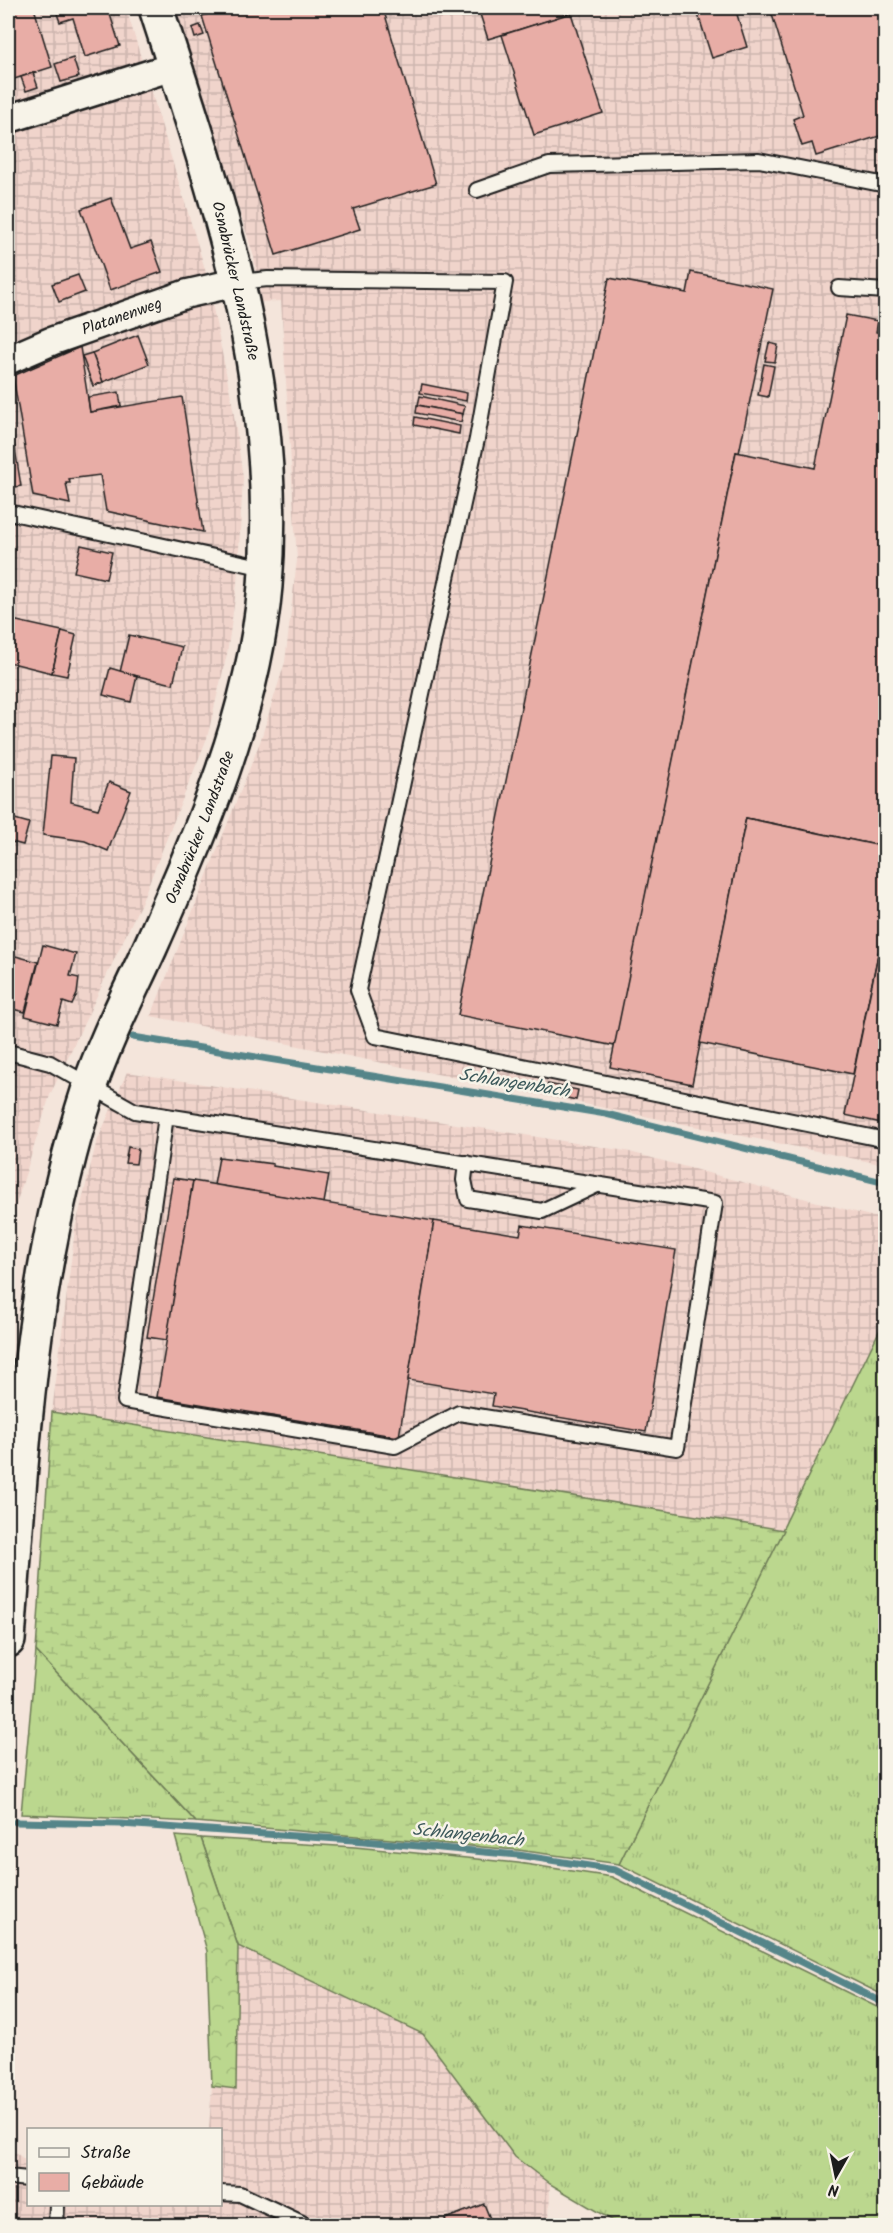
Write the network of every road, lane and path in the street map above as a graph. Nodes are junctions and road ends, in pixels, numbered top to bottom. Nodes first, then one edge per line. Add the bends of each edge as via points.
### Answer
1 (156, 8) edge
2 (175, 66) junction
3 (8, 119) edge
4 (885, 185) edge
5 (477, 190) dead end
6 (239, 282) junction
7 (839, 288) dead end
8 (885, 291) edge
9 (8, 360) edge
10 (8, 512) edge
11 (266, 568) junction
12 (8, 1052) edge
13 (90, 1087) junction
14 (166, 1116) junction
15 (885, 1140) edge
16 (466, 1163) junction
17 (597, 1185) junction
18 (8, 1640) edge
19 (8, 2177) edge
20 (27, 2179) edge
21 (222, 2193) edge
22 (57, 2206) edge
23 (302, 2223) dead end
24 (56, 2226) edge

1 - 2 street, Osnabrücker Landstraße
2 - 3 street
2 - 6 street, Osnabrücker Landstraße via 208,165
4 - 5 lane via 759,160 549,165
6 - 9 street, Platanenweg via 186,294
6 - 11 street, Osnabrücker Landstraße via 259,400
6 - 15 lane via 505,282 477,439 358,990 375,1036
7 - 8 lane
10 - 11 lane
11 - 13 street, Osnabrücker Landstraße via 256,658 234,739
12 - 13 lane via 50,1063
13 - 14 lane via 135,1111
13 - 18 street, Osnabrücker Landstraße via 52,1223 35,1319
14 - 16 lane
14 - 17 lane via 125,1401 395,1446 459,1413 677,1448 715,1203
16 - 17 lane
16 - 17 lane via 468,1199 542,1211
19 - 20 lane
21 - 23 lane via 240,2194
22 - 24 lane

